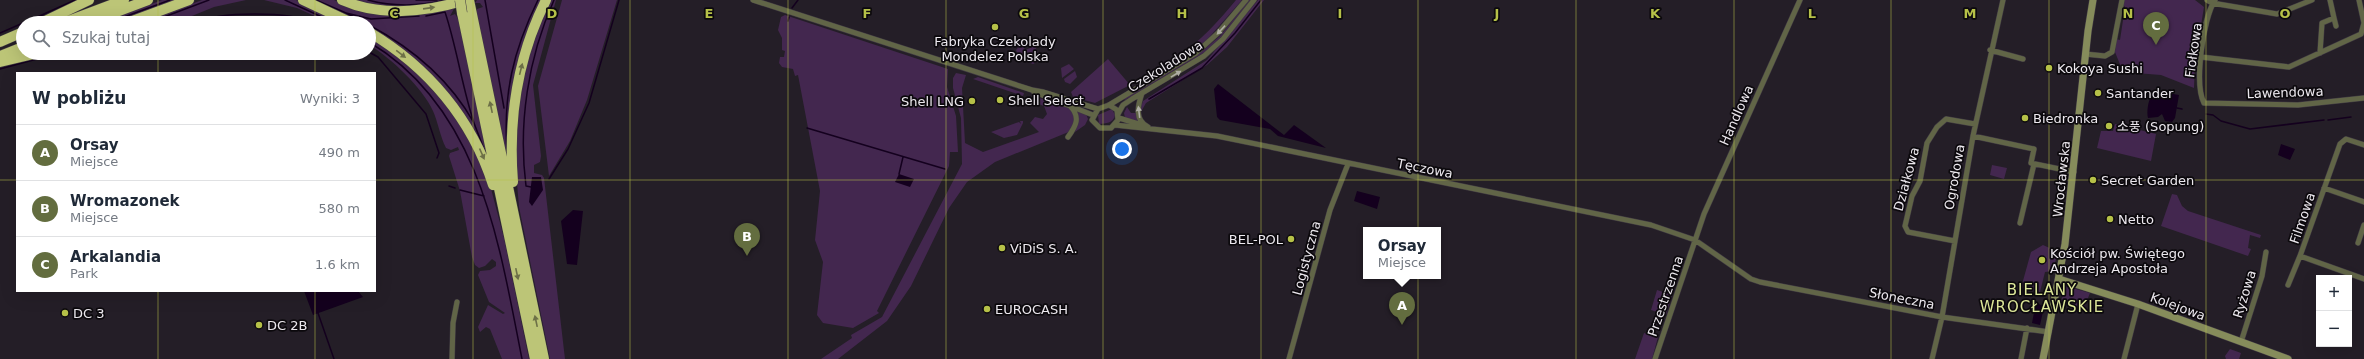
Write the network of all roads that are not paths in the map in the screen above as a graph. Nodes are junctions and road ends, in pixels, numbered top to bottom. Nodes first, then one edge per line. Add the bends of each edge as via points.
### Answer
1 (89, 0) edge
2 (124, 0) edge
3 (148, 0) edge
4 (189, 0) edge
5 (304, 0) edge
6 (342, 0) edge
7 (460, 0) edge
8 (466, 0) edge
9 (469, 0) edge
10 (546, 0) edge
11 (753, 0) edge
12 (1246, 0) edge
13 (1254, 0) edge
14 (1800, 0) edge
15 (2003, 0) edge
16 (2093, 0) edge
17 (2122, 0) edge
18 (2207, 0) edge
19 (2312, 0) edge
20 (2330, 0) edge
21 (2359, 0) edge
22 (2214, 2) edge
23 (467, 12) junction
24 (56, 16) edge
25 (82, 16) edge
26 (106, 16) edge
27 (146, 16) edge
28 (337, 16) edge
29 (2334, 18) junction
30 (2336, 26) dead end
31 (2364, 32) edge
32 (16, 35) edge
33 (376, 36) edge
34 (16, 41) edge
35 (0, 42) edge
36 (0, 47) edge
37 (16, 50) edge
38 (1990, 50) junction
39 (2320, 53) junction
40 (2085, 54) junction
41 (0, 56) edge
42 (16, 58) edge
43 (2201, 58) junction
44 (2023, 59) dead end
45 (0, 62) edge
46 (1032, 90) junction
47 (1142, 93) junction
48 (2364, 98) edge
49 (2206, 104) joint
50 (1070, 105) junction
51 (1109, 105) junction
52 (1098, 108) junction
53 (1093, 115) junction
54 (1119, 116) junction
55 (1975, 124) junction
56 (1115, 125) junction
57 (1147, 126) junction
58 (1973, 136) junction
59 (1068, 137) dead end
60 (2364, 145) edge
61 (1348, 164) junction
62 (2034, 164) junction
63 (2074, 172) junction
64 (2324, 188) junction
65 (2364, 202) edge
66 (2020, 223) dead end
67 (2364, 225) edge
68 (509, 236) junction
69 (1695, 240) junction
70 (520, 241) junction
71 (1955, 241) junction
72 (2358, 244) dead end
73 (2266, 252) dead end
74 (2300, 256) junction
75 (1752, 279) joint
76 (2059, 279) junction
77 (2364, 279) edge
78 (2288, 285) dead end
79 (457, 302) dead end
80 (2138, 304) junction
81 (1942, 317) junction
82 (2027, 328) junction
83 (2049, 332) junction
84 (2241, 342) junction
85 (2277, 357) edge
86 (452, 359) edge
87 (535, 359) edge
88 (544, 359) edge
89 (1289, 359) edge
90 (1655, 359) edge
91 (1932, 359) edge
92 (2021, 359) edge
93 (2043, 359) edge
94 (2124, 359) edge
95 (2288, 359) edge

1 - 24 highway
2 - 25 highway
3 - 26 highway
4 - 27 highway
5 - 28 highway
6 -> 8 highway via 367,8 392,11 430,8
7 - 23 highway, bridge
9 - 23 highway
70 -> 10 highway via 511,163 513,115 525,55
11 - 46 street
12 -> 51 street, Czekoladowa via 1218,34 1196,53
47 -> 13 street, Czekoladowa via 1208,53
14 - 69 street, Handlowa via 1704,214
15 - 38 street, Ogrodowa
16 - 40 main road, Wrocławska
17 - 40 street via 2112,52 2105,56
18 - 22 street
19 - 22 street via 2277,14
20 - 29 street
21 - 31 street
22 - 43 street, Fiołkowa
23 - 68 highway
70 -> 23 highway
29 - 30 street
29 - 39 street via 2322,23
31 - 39 street via 2359,37
32 - 35 highway
33 -> 68 highway via 418,67 461,117 490,174
34 - 36 highway
37 - 41 highway
38 - 44 street
38 - 55 street, Ogrodowa
39 - 43 street via 2283,68
40 - 63 main road, Wrocławska
42 - 45 highway
43 - 49 street, Fiołkowa via 2199,84
46 - 50 street
46 - 52 street
47 - 54 street, Czekoladowa via 1123,105
57 -> 47 street via 1138,112
48 - 49 street, Lawendowa via 2298,105
50 - 53 street
50 - 59 street via 1077,118 1077,124
51 - 52 street
51 - 54 street
52 - 53 street
53 - 56 street via 1092,120 1100,128 1108,129
54 - 56 street
54 - 57 street
55 - 58 street, Ogrodowa
55 - 71 street, Działkowa via 1946,119 1937,127 1927,143 1920,181 1912,196 1905,226 1908,232
56 - 57 street, Tęczowa
57 - 61 street, Tęczowa via 1217,136
58 - 62 street via 2034,150 2031,163
58 - 71 street, Ogrodowa
60 - 64 street, Filmowa via 2346,139 2342,142
61 - 69 street, Tęczowa via 1651,225
61 - 89 street, Logistyczna via 1330,210
62 - 63 street
62 - 66 street
63 - 76 main road, Wrocławska
64 - 65 street
64 - 74 street, Filmowa
67 - 72 street
68 -> 87 highway
69 - 75 street, Tęczowa
69 - 90 street, Przestrzenna
88 -> 70 highway
71 - 81 street, Ogrodowa
73 - 84 street, Ryżowa via 2262,276
74 - 77 street, Filmowa
74 - 78 street
75 - 81 street, Słoneczna
76 - 80 main road, Kolejowa
76 - 83 main road, Wrocławska
79 - 86 street via 452,328
80 - 84 main road, Kolejowa
80 - 94 street
81 - 82 street, Słoneczna
81 - 91 street, Ogrodowa
82 - 83 street, Słoneczna
82 - 92 street
83 - 93 main road, Wrocławska
84 - 85 main road, Kolejowa
85 - 95 main road, Kolejowa

